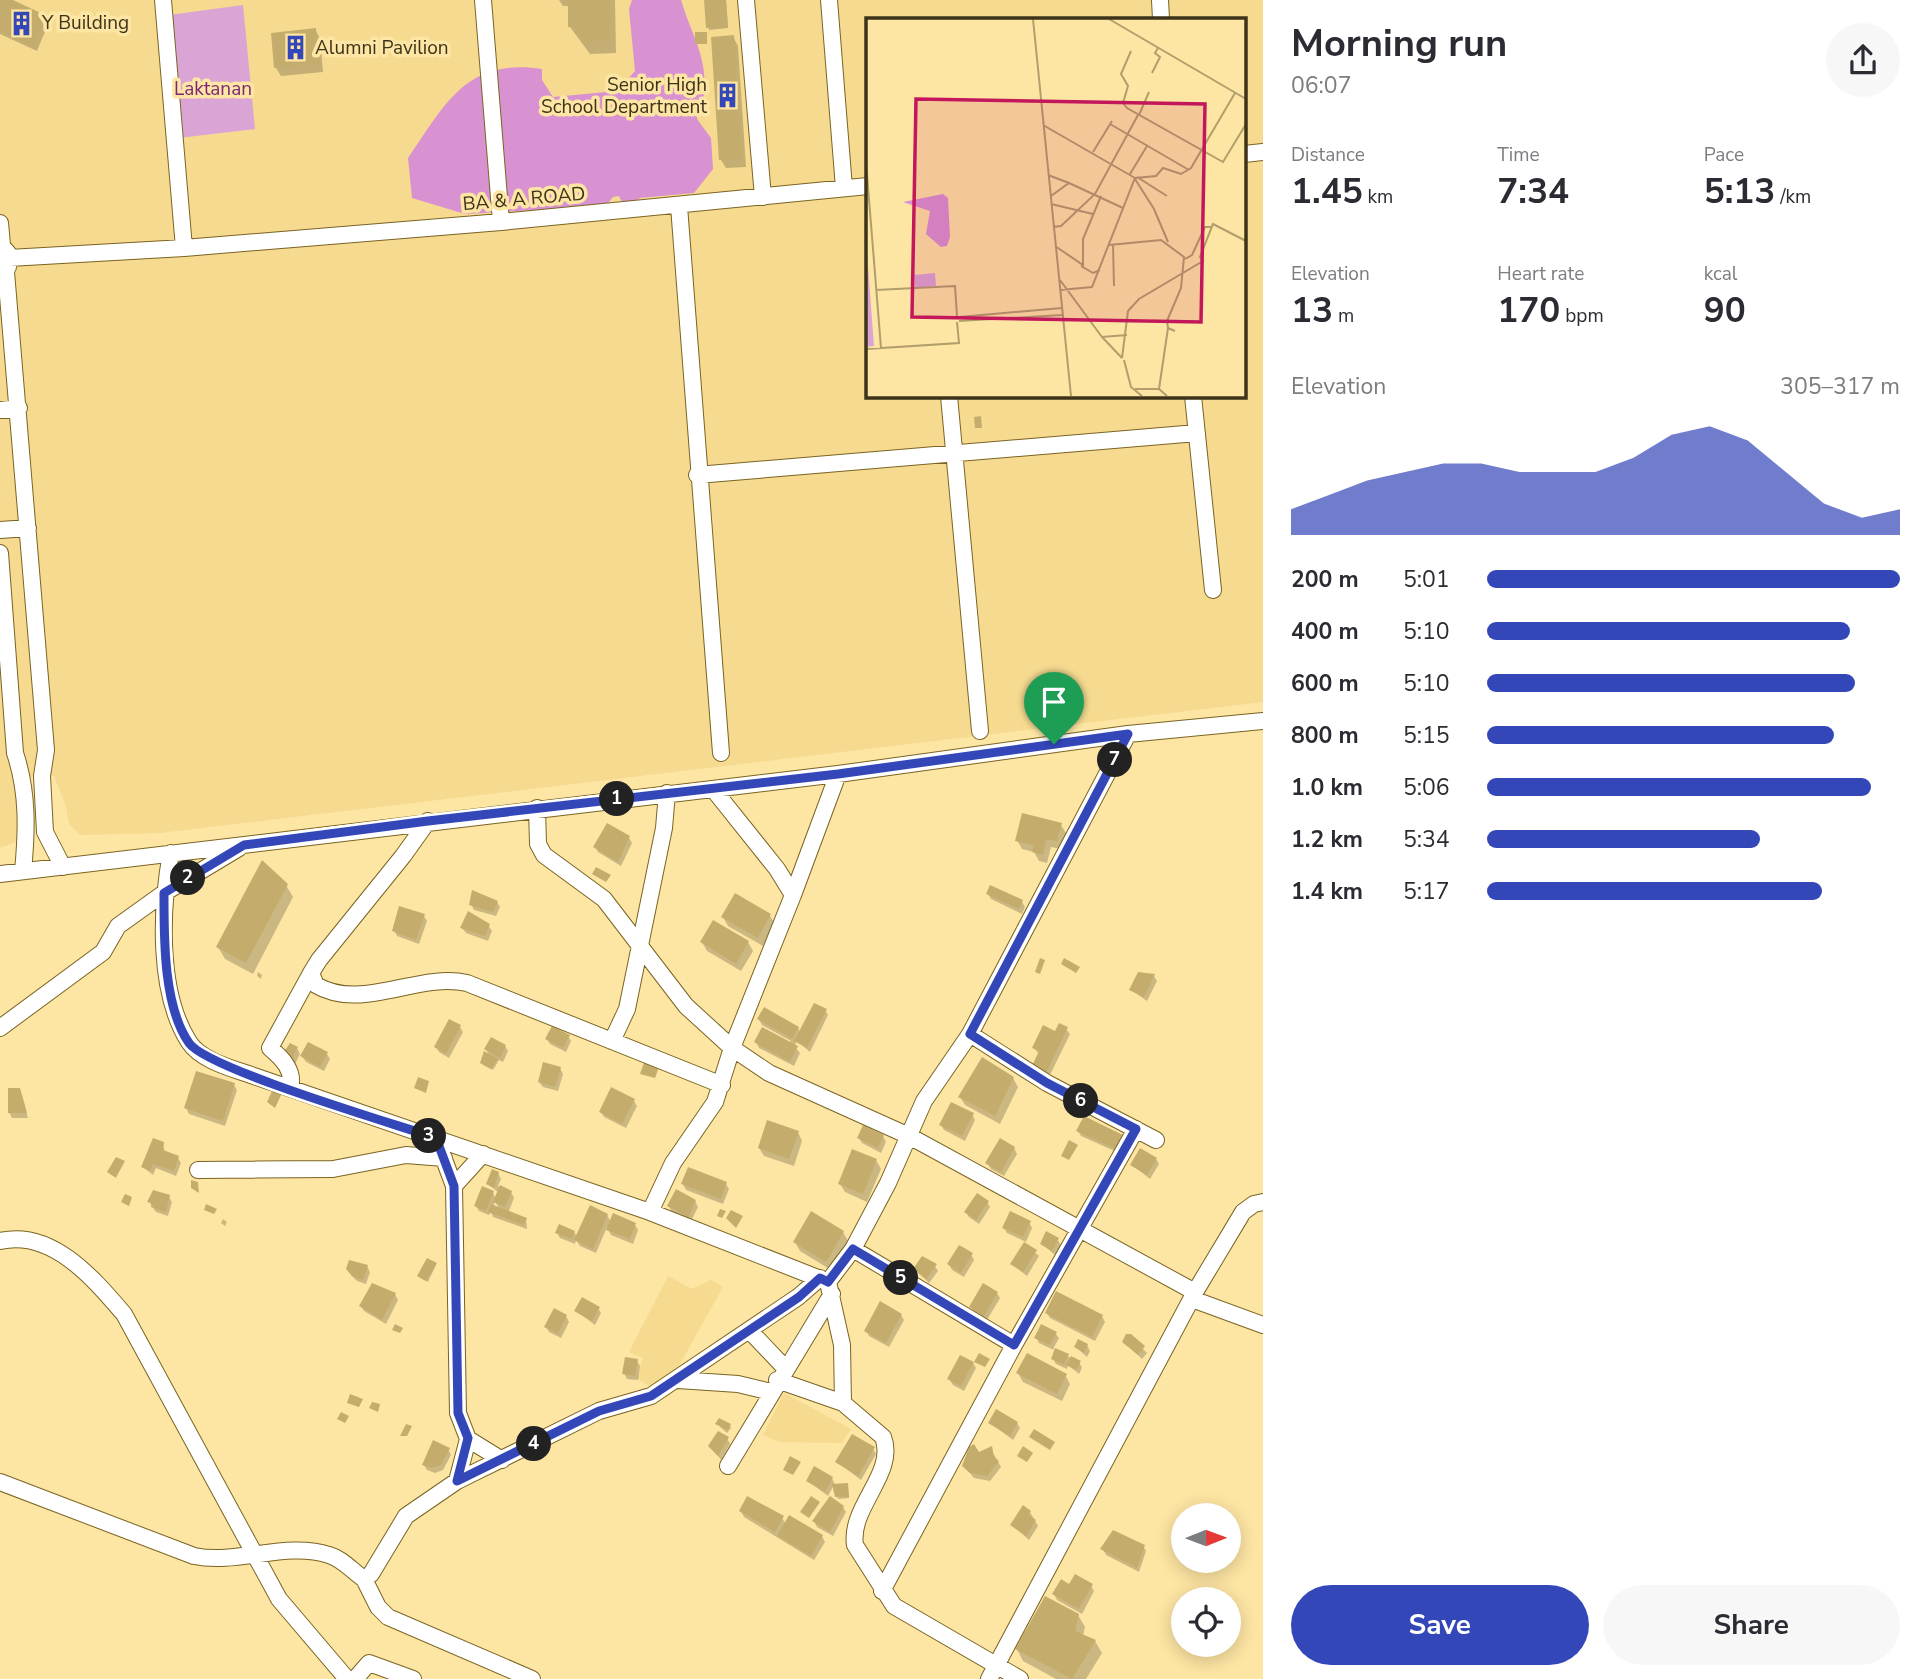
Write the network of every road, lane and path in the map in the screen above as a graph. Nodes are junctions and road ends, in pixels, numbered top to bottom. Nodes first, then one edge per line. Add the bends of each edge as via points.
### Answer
1 (163, 0) edge
2 (483, 0) edge
3 (746, 0) edge
4 (829, 0) edge
5 (1160, 0) edge
6 (1161, 18) edge
7 (866, 186) edge
8 (844, 188) junction
9 (763, 197) junction
10 (679, 206) junction
11 (501, 222) junction
12 (0, 223) edge
13 (184, 248) junction
14 (4, 259) edge
15 (949, 397) edge
16 (1193, 397) edge
17 (19, 408) junction
18 (0, 410) edge
19 (1197, 433) junction
20 (954, 453) junction
21 (698, 475) junction
22 (28, 528) junction
23 (0, 530) edge
24 (0, 553) edge
25 (1213, 590) dead end
26 (39, 659) junction
27 (8, 662) junction
28 (1263, 721) edge
29 (980, 731) dead end
30 (1128, 734) junction
31 (46, 750) junction
32 (721, 752) dead end
33 (15, 753) junction
34 (838, 774) junction
35 (713, 789) junction
36 (667, 793) junction
37 (44, 800) junction
38 (24, 801) junction
39 (537, 808) junction
40 (428, 821) junction
41 (45, 832) junction
42 (27, 833) junction
43 (244, 845) junction
44 (171, 853) junction
45 (63, 867) junction
46 (23, 871) junction
47 (0, 874) edge
48 (164, 893) junction
49 (793, 895) junction
50 (640, 943) junction
51 (312, 973) junction
52 (0, 1028) edge
53 (970, 1034) junction
54 (612, 1041) junction
55 (732, 1048) junction
56 (722, 1085) junction
57 (290, 1088) junction
58 (1136, 1129) junction
59 (909, 1136) junction
60 (436, 1138) junction
61 (1156, 1140) dead end
62 (483, 1154) junction
63 (444, 1158) junction
64 (198, 1170) dead end
65 (454, 1186) junction
66 (1263, 1202) edge
67 (650, 1212) junction
68 (1079, 1231) junction
69 (0, 1241) edge
70 (853, 1249) junction
71 (827, 1285) junction
72 (1194, 1295) junction
73 (1263, 1325) edge
74 (748, 1330) junction
75 (1014, 1345) junction
76 (678, 1380) junction
77 (778, 1380) junction
78 (843, 1403) junction
79 (468, 1438) junction
80 (502, 1460) junction
81 (728, 1466) dead end
82 (457, 1481) junction
83 (0, 1482) edge
84 (255, 1554) junction
85 (365, 1578) junction
86 (882, 1591) junction
87 (993, 1673) edge
88 (347, 1679) edge
89 (355, 1679) edge
90 (413, 1679) edge
91 (532, 1679) edge
92 (1020, 1679) edge

1 - 13 street
2 - 11 street
3 - 9 street
4 - 8 street
5 - 6 street
7 - 8 street, BA & A ROAD
8 - 9 street, BA & A ROAD
9 - 10 street, BA & A ROAD
10 - 11 street, BA & A ROAD
10 - 21 street
11 - 13 street, BA & A ROAD
12 - 14 street
13 - 14 street, BA & A ROAD
14 - 17 street
15 - 20 street
16 - 19 street
17 - 18 street
17 - 22 street
19 - 20 street
19 - 25 street
20 - 21 street
20 - 29 street
21 - 32 street
22 - 23 street
22 - 26 street
24 - 27 street
26 - 27 street
26 - 31 street
27 - 33 street
28 - 30 street
30 - 34 street
30 - 53 street
31 - 33 street
31 - 37 street
33 - 38 street
34 - 35 street
34 - 49 street
35 - 36 street
35 - 49 street
36 - 39 street
36 - 50 street
37 - 38 street
37 - 41 street
38 - 42 street
39 - 40 street
39 - 50 street via 538,844 544,855 604,899
40 - 43 street
40 - 51 street
41 - 42 street
41 - 45 street
42 - 46 street
43 - 44 street
43 - 48 street
44 - 45 street
44 - 48 street
45 - 46 street
46 - 47 street
48 - 52 street via 118,926 103,952
48 - 57 street via 164,964 189,1044 221,1065
49 - 55 street
50 - 54 street via 627,1009
50 - 55 street via 685,1006
51 - 54 street via 316,985 335,994 458,981
51 - 57 street via 270,1048 284,1059
53 - 58 street via 1047,1083
53 - 59 street via 924,1101
54 - 56 street
55 - 56 street
55 - 59 street via 769,1073
56 - 67 street via 708,1115 667,1173
57 - 60 street
58 - 61 street
58 - 68 street
59 - 68 street
59 - 70 street
60 - 62 street
60 - 63 street
62 - 65 street
62 - 67 street
63 - 64 street via 406,1155 333,1169
63 - 65 street
65 - 79 street via 458,1413
66 - 72 street via 1243,1212
67 - 71 street
68 - 72 street
68 - 75 street
69 - 84 street via 22,1237 41,1241 98,1284 124,1314
70 - 71 street
70 - 75 street
71 - 74 street
71 - 77 street
71 - 78 street via 842,1345
72 - 73 street
72 - 87 street
74 - 76 street
74 - 77 street
75 - 86 street
76 - 77 street via 738,1384
76 - 80 street via 651,1396 599,1411
77 - 78 street
77 - 81 street
78 - 86 street via 886,1444 885,1460 854,1538
79 - 80 street
79 - 82 street
80 - 82 street
82 - 85 street via 406,1516
83 - 84 street via 194,1556 214,1559
84 - 85 street via 327,1554
84 - 88 street via 279,1599
85 - 91 street via 378,1607 388,1617
86 - 87 street via 894,1606
87 - 92 street
89 - 90 street via 369,1663

